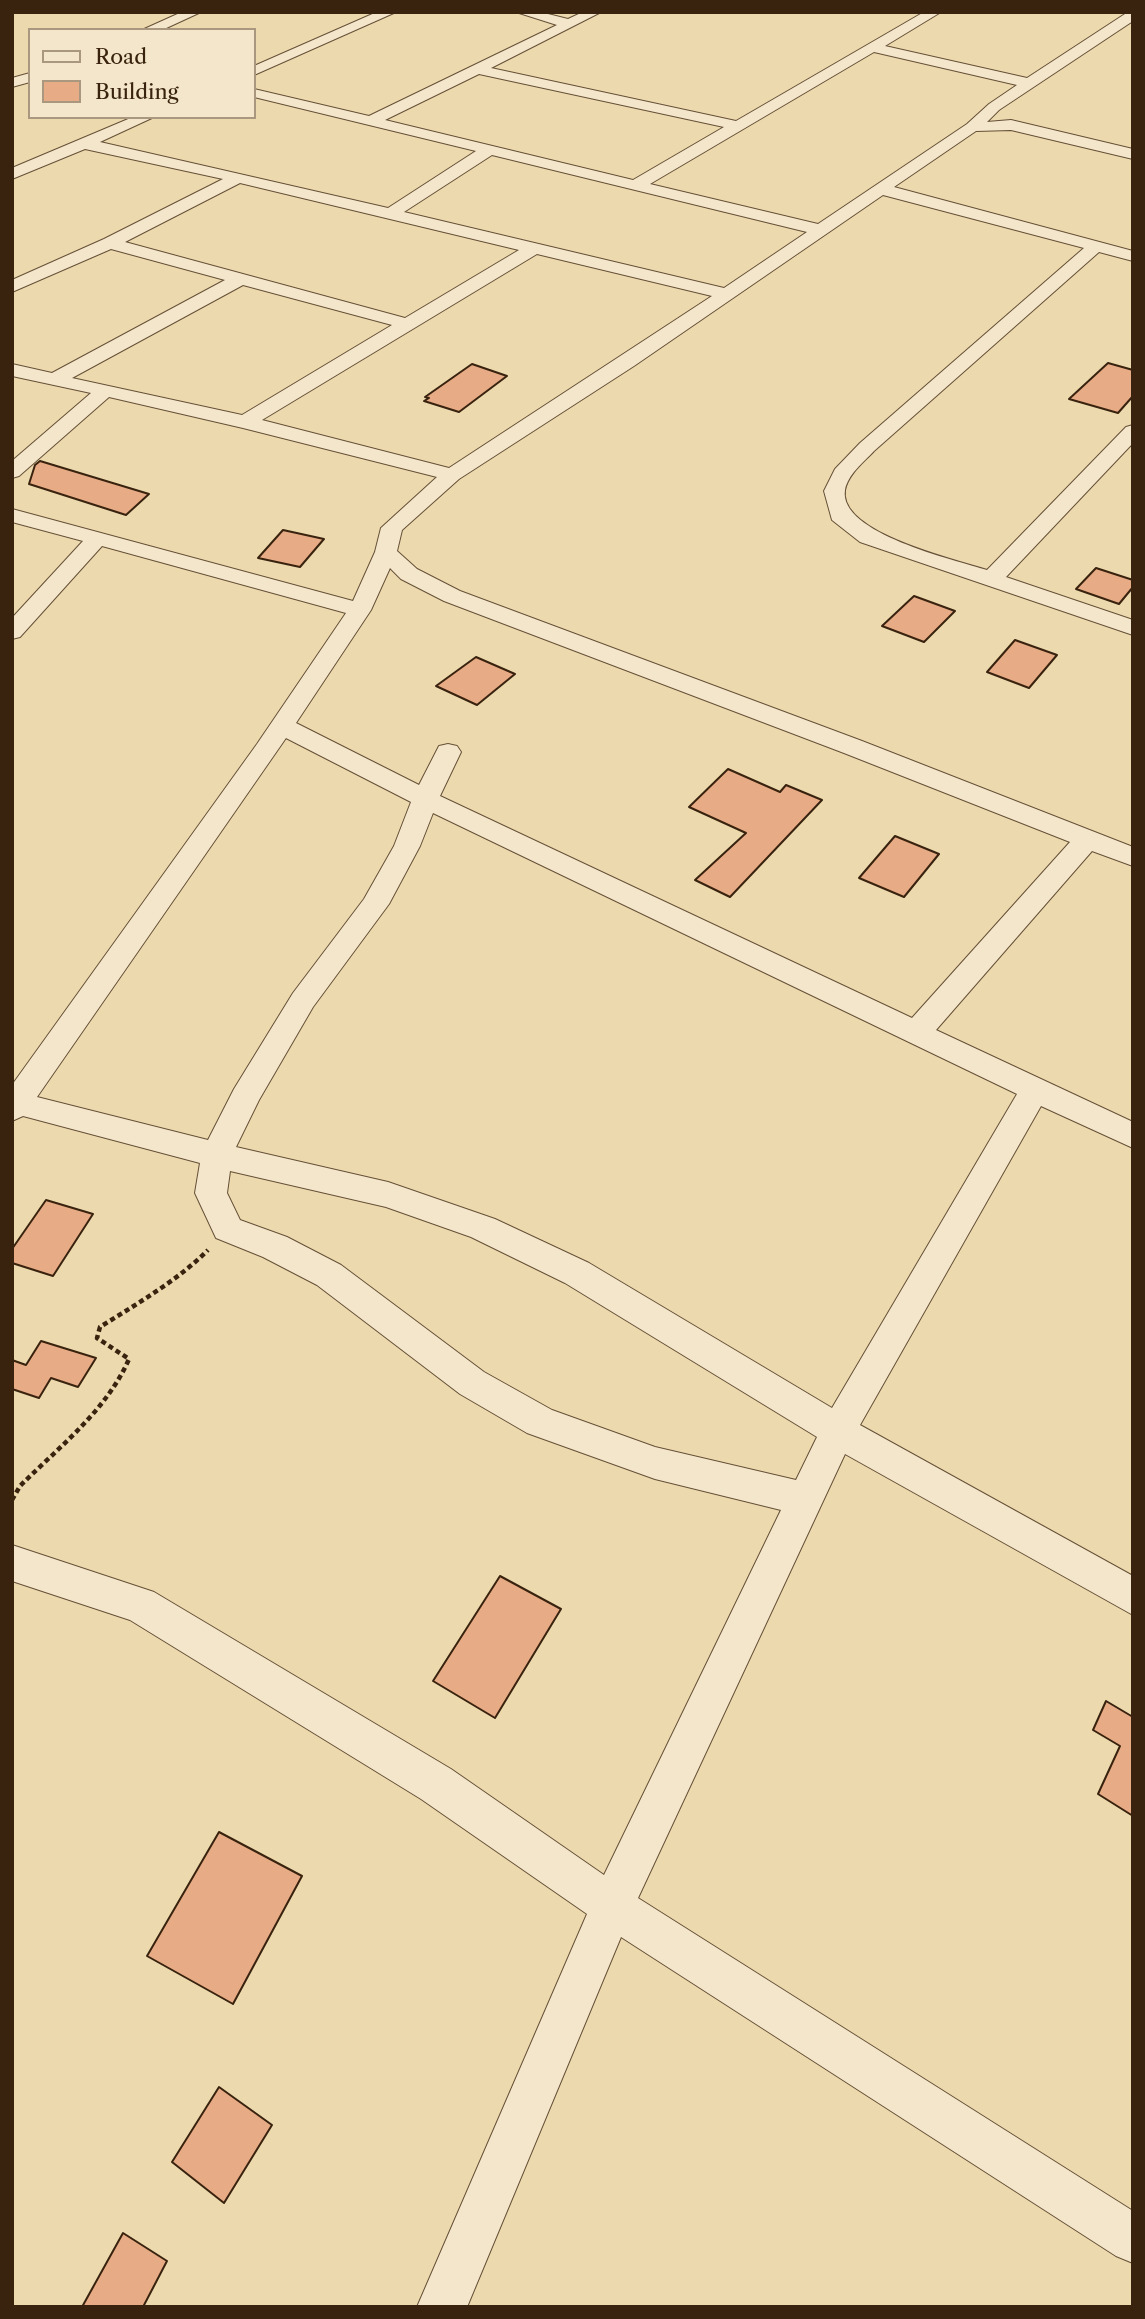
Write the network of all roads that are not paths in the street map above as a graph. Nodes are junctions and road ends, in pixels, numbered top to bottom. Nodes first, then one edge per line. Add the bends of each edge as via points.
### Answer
1 (194, 12) edge
2 (389, 12) edge
3 (523, 12) edge
4 (594, 12) edge
5 (934, 12) edge
6 (1133, 15) edge
7 (571, 24) junction
8 (154, 28) edge
9 (873, 48) junction
10 (478, 69) junction
11 (256, 70) edge
12 (1028, 83) junction
13 (256, 93) edge
14 (142, 119) edge
15 (371, 121) junction
16 (739, 126) junction
17 (972, 127) junction
18 (84, 144) junction
19 (491, 149) junction
20 (1133, 154) edge
21 (13, 173) edge
22 (239, 177) junction
23 (638, 184) junction
24 (881, 189) junction
25 (390, 214) junction
26 (820, 230) junction
27 (110, 243) junction
28 (1095, 247) junction
29 (534, 248) junction
30 (1133, 256) edge
31 (242, 278) junction
32 (12, 287) edge
33 (727, 294) junction
34 (408, 324) junction
35 (12, 370) edge
36 (55, 379) junction
37 (106, 390) junction
38 (245, 422) junction
39 (1133, 431) edge
40 (12, 472) edge
41 (452, 475) junction
42 (12, 515) edge
43 (99, 537) junction
44 (386, 552) junction
45 (991, 579) junction
46 (360, 610) junction
47 (1133, 628) edge
48 (12, 632) edge
49 (282, 726) junction
50 (448, 752) dead end
51 (425, 799) junction
52 (1088, 838) junction
53 (1131, 853) edge
54 (917, 1032) junction
55 (1035, 1089) junction
56 (15, 1106) edge
57 (1133, 1136) edge
58 (217, 1155) junction
59 (838, 1431) junction
60 (805, 1499) junction
61 (12, 1563) edge
62 (1133, 1597) edge
63 (611, 1906) junction
64 (1133, 2239) edge
65 (442, 2307) edge

1 - 8 street
2 - 11 street
3 - 7 street
4 - 7 street
5 - 9 street
6 - 12 street
7 - 10 street
9 - 12 street
9 - 16 street
10 - 15 street
10 - 16 street
12 - 17 street
13 - 15 street
14 - 18 street
15 - 19 street
16 - 23 street
17 - 20 street via 1011,125
17 - 24 street
18 - 21 street
18 - 22 street
19 - 23 street
19 - 25 street
22 - 25 street
22 - 27 street
23 - 26 street
24 - 26 street
24 - 28 street
25 - 29 street
26 - 33 street
27 - 31 street
27 - 32 street
28 - 30 street
28 - 45 street via 867,447 842,473 834,491 839,516 868,537
29 - 33 street
29 - 34 street
31 - 34 street
31 - 36 street
33 - 41 street
34 - 38 street
35 - 36 street
36 - 37 street
37 - 38 street
37 - 40 street
38 - 41 street
39 - 45 street
41 - 44 street via 393,528
42 - 43 street
43 - 46 street
43 - 48 street
44 - 46 street
44 - 52 street via 409,575 452,596
45 - 47 street
46 - 49 street
49 - 51 street
49 - 56 street
50 - 51 street
51 - 54 street
51 - 58 street via 407,846 375,904 303,1000 245,1097
52 - 53 street
52 - 54 street
54 - 55 street
55 - 57 street
55 - 59 street
56 - 58 street
58 - 59 street via 388,1195 483,1228 577,1273
58 - 60 street via 211,1193 228,1229 329,1275 472,1383 540,1422 655,1463
59 - 60 street
59 - 62 street
60 - 63 street
61 - 63 street via 140,1605 436,1784
63 - 64 street
63 - 65 street

